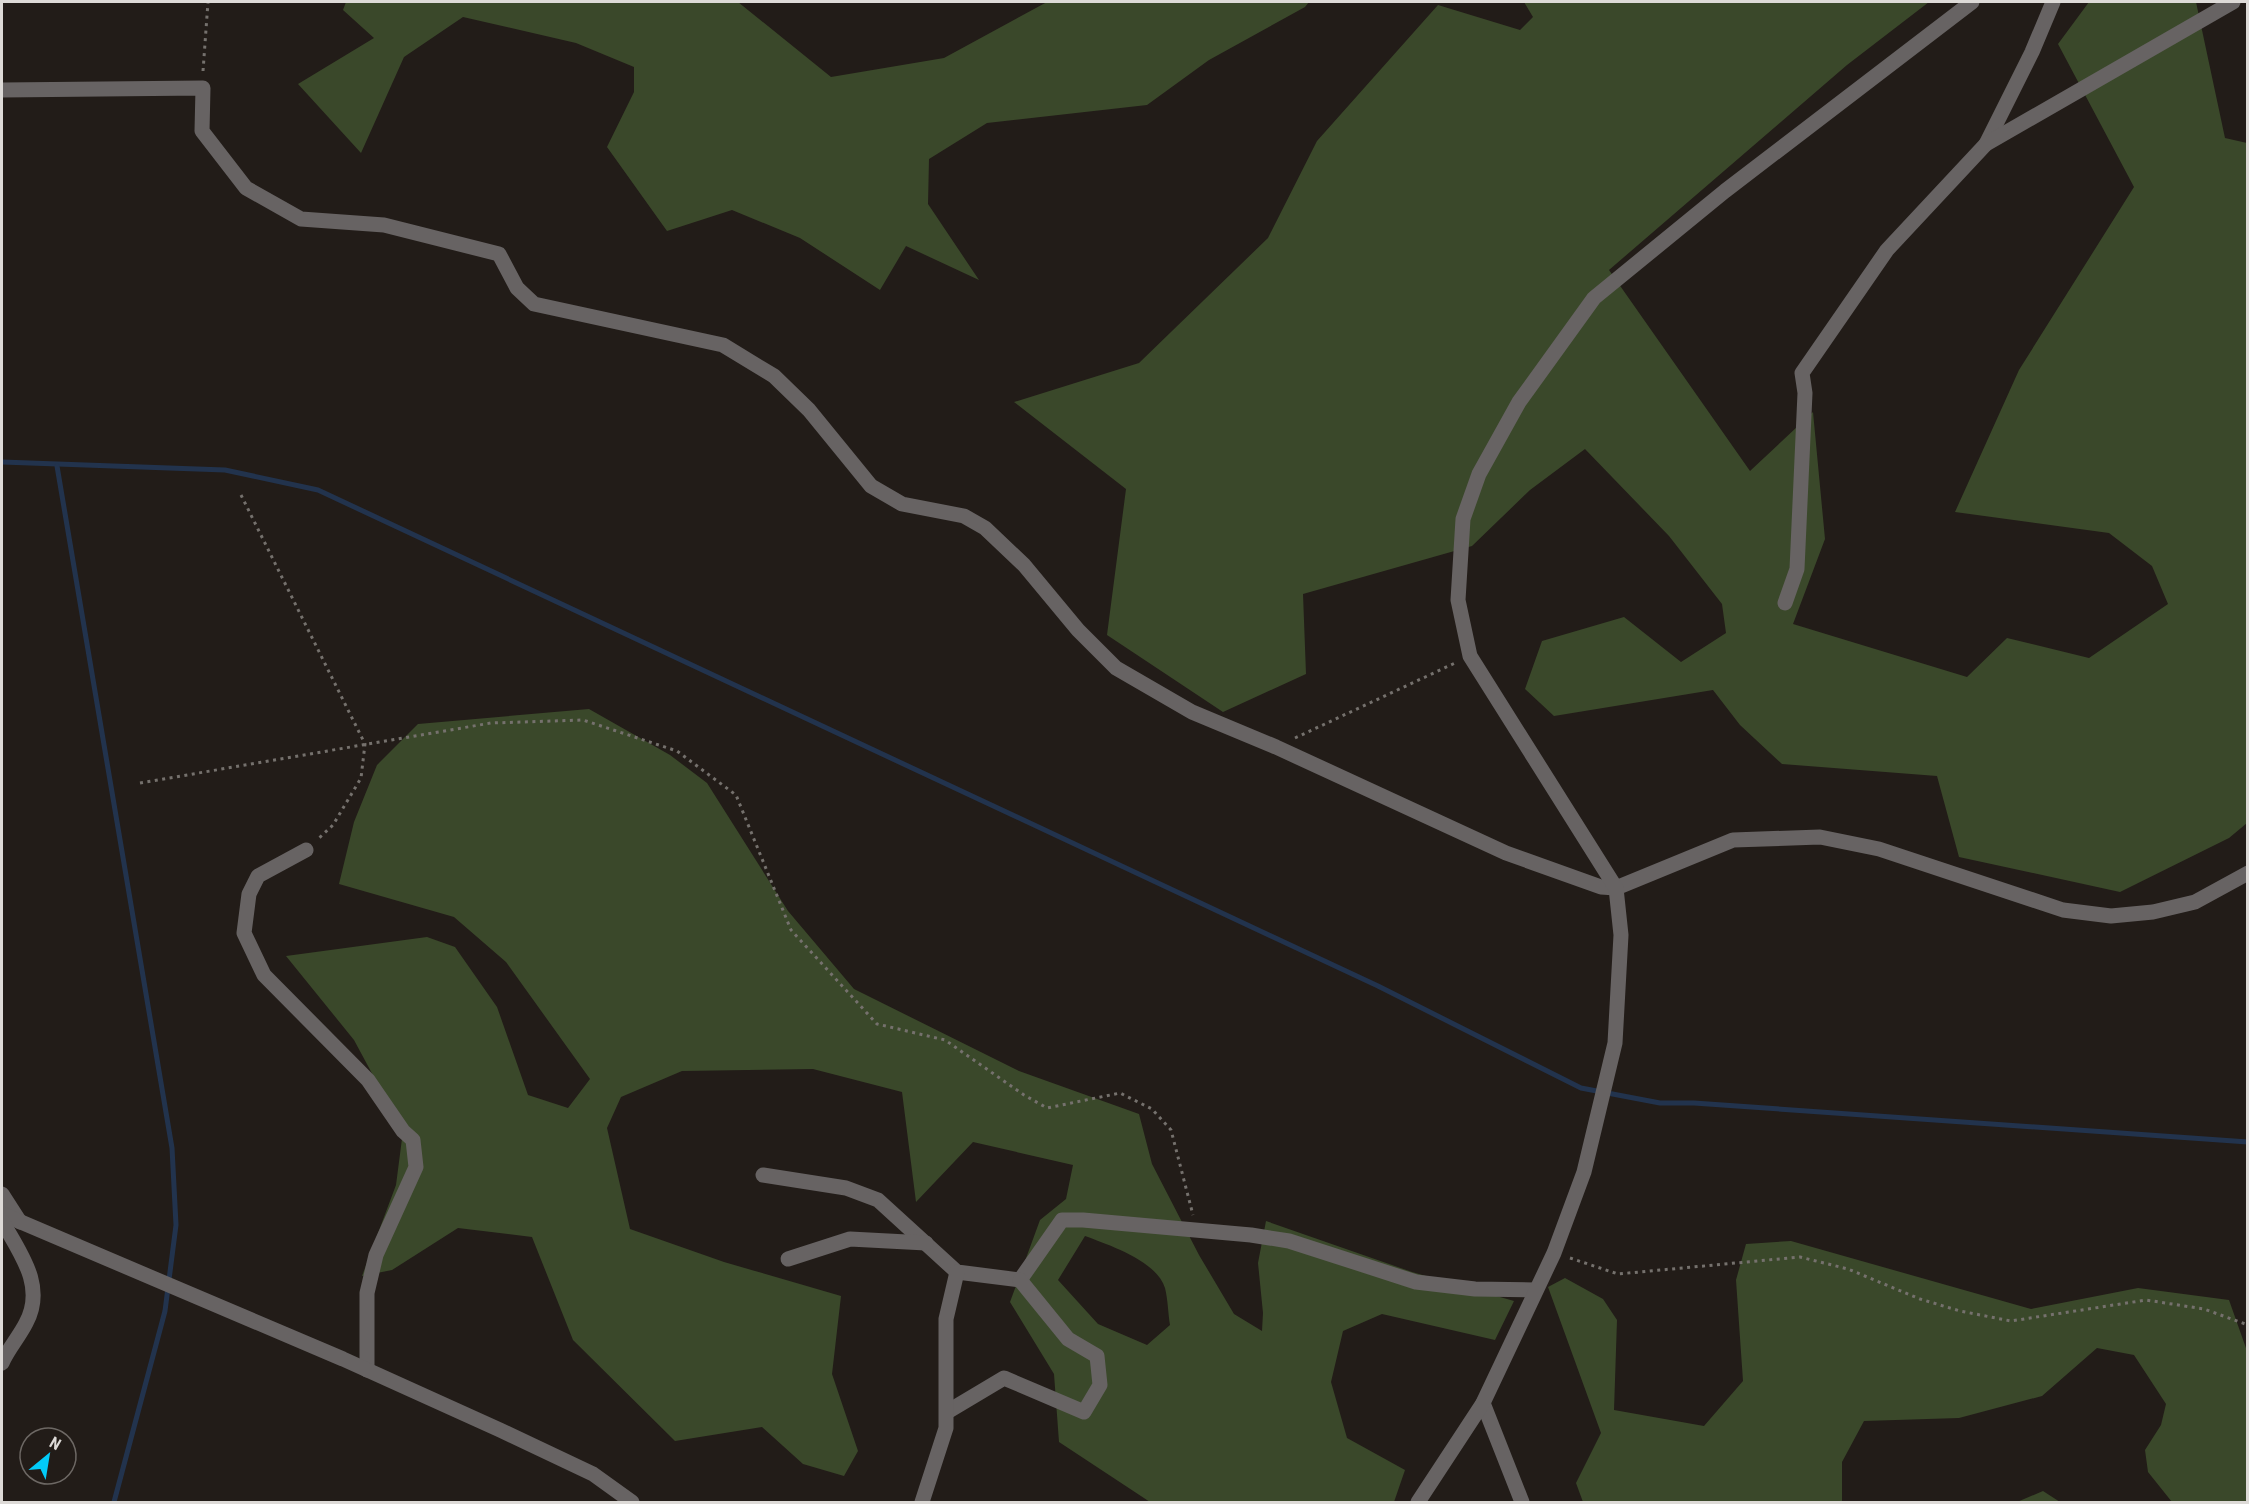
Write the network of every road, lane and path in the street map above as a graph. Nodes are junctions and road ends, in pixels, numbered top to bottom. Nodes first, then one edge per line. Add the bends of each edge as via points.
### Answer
1 (208, 2) edge
2 (1972, 2) edge
3 (2053, 2) edge
4 (2233, 2) edge
5 (202, 88) junction
6 (2, 90) edge
7 (1986, 144) junction
8 (241, 495) dead end
9 (1785, 603) dead end
10 (1470, 656) junction
11 (366, 744) junction
12 (1276, 747) junction
13 (140, 783) dead end
14 (306, 850) joint
15 (2247, 873) edge
16 (1616, 888) junction
17 (763, 1175) dead end
18 (2, 1194) edge
19 (2, 1214) edge
20 (2, 1221) edge
21 (20, 1222) junction
22 (1197, 1228) junction
23 (926, 1243) junction
24 (1554, 1253) junction
25 (788, 1259) dead end
26 (957, 1272) junction
27 (1020, 1280) junction
28 (1535, 1290) junction
29 (2247, 1325) edge
30 (2, 1363) edge
31 (367, 1370) junction
32 (1483, 1403) junction
33 (947, 1412) junction
34 (632, 1503) edge
35 (922, 1503) edge
36 (1418, 1503) edge
37 (1522, 1503) edge

1 - 5 path
2 - 10 street via 1725,191 1594,298 1518,402 1479,474 1463,519 1458,600
3 - 7 street
4 - 7 street
5 - 6 street
5 - 12 street via 202,131 246,188 301,219 384,225 499,254 517,288 534,304 723,345 774,376 808,410 871,486 902,504 964,516 986,528 1116,668 1192,712
7 - 9 street via 1887,250 1802,373 1805,393 1797,569
8 - 11 path
10 - 12 path
10 - 16 street
11 - 13 path
11 - 14 path via 361,778 333,825
11 - 22 path via 491,723 583,720 677,751 736,795 791,930 877,1024 945,1040 1047,1108 1120,1093 1152,1109 1171,1130
12 - 16 street via 1506,853 1601,887
14 - 31 street via 258,876 249,894 244,933 264,975 368,1080 413,1140 416,1167 376,1255 367,1293
15 - 16 street via 2194,902 2153,912 2111,916 2063,910 1879,849 1820,837 1732,840
16 - 24 street via 1621,935 1615,1043 1584,1172
17 - 23 street via 846,1188 878,1200
18 - 21 street
19 - 21 street
20 - 30 street via 28,1267 36,1303
21 - 31 street
22 - 27 street via 1062,1220
22 - 28 street via 1289,1241 1416,1282
23 - 25 street via 850,1239
23 - 26 street
24 - 28 street
24 - 29 path via 1618,1274 1800,1257 1848,1269 1920,1299 2011,1321 2146,1300 2204,1309
26 - 27 street
26 - 33 street via 946,1319
27 - 33 street via 1068,1339 1097,1356 1100,1385 1084,1412 1004,1378
28 - 32 street
31 - 34 street via 594,1474
32 - 36 street
32 - 37 street
33 - 35 street via 938,1460

